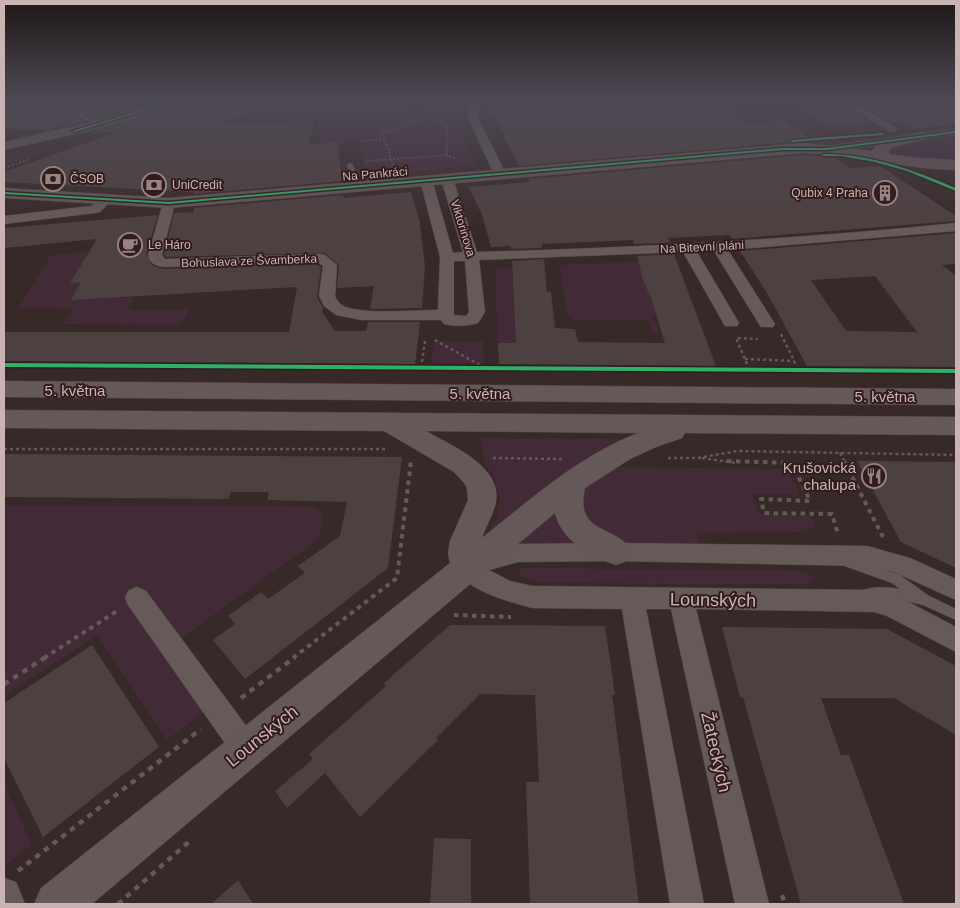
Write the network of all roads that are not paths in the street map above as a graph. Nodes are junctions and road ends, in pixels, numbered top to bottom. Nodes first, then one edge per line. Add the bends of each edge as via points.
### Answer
1 (25, 141) edge
2 (484, 141) edge
3 (882, 141) edge
4 (899, 141) edge
5 (4, 146) edge
6 (827, 149) junction
7 (882, 156) junction
8 (350, 165) dead end
9 (956, 165) edge
10 (500, 174) junction
11 (447, 178) junction
12 (426, 180) junction
13 (956, 181) edge
14 (357, 186) junction
15 (4, 193) edge
16 (106, 200) junction
17 (169, 203) junction
18 (4, 220) edge
19 (956, 227) edge
20 (719, 247) junction
21 (688, 249) junction
22 (472, 257) junction
23 (447, 258) junction
24 (446, 315) junction
25 (731, 323) dead end
26 (767, 324) dead end
27 (4, 389) edge
28 (956, 397) edge
29 (4, 419) edge
30 (388, 422) junction
31 (709, 424) junction
32 (956, 426) edge
33 (572, 482) junction
34 (616, 552) junction
35 (827, 556) junction
36 (468, 568) junction
37 (956, 590) edge
38 (137, 598) road end
39 (632, 598) junction
40 (681, 600) junction
41 (925, 600) junction
42 (844, 601) junction
43 (956, 615) edge
44 (956, 640) edge
45 (246, 749) junction
46 (57, 904) edge
47 (687, 904) edge
48 (752, 904) edge

1 - 5 main road
2 - 10 street
3 - 6 street, Na Pankráci
4 - 7 main road via 885,145 880,151
6 - 7 main road, Na Pankráci
6 - 10 main road, Na Pankráci via 782,149
7 - 9 main road
7 - 13 main road
8 - 14 lane
10 - 11 main road, Na Pankráci
11 - 12 main road, Na Pankráci
11 - 22 street, Viktorinova
12 - 14 main road, Na Pankráci
12 - 23 street, Viktorinova
14 - 17 main road, Na Pankráci
15 - 16 main road, Na Pankráci
16 - 17 main road, Na Pankráci
16 - 18 street, Na Pankráci via 95,209
17 - 24 street, Bohuslava ze Švamberka via 155,255 159,261 177,264 320,258 330,264 327,296 330,303 342,312
19 - 20 street, Na Bitevní pláni
20 - 21 street, Na Bitevní pláni
20 - 26 street
21 - 22 street, Na Bitevní pláni
21 - 25 street
22 - 23 street, Na Bitevní pláni
22 - 24 street, Viktorinova via 477,312 466,322 450,321
23 - 24 street, Viktorinova
27 - 28 main road, 5. května
29 - 30 main road, 5. května
30 - 31 main road, 5. května
30 - 36 main road via 474,473 482,504 467,539 464,553
31 - 32 main road, 5. května
31 - 33 main road via 637,444 606,459
33 - 34 main road via 567,502 571,520 597,543
33 - 36 main road
34 - 35 street, Lounských
34 - 36 street, Lounských via 518,553
35 - 37 street, Lounských via 891,560
35 - 41 lane via 896,579
36 - 39 street, Lounských via 485,582 511,593 532,597
36 - 45 main road, Lounských
38 - 45 street
39 - 40 street, Lounských
39 - 47 street
40 - 42 street, Lounských
40 - 48 street, Žateckých
41 - 42 lane via 878,591
41 - 43 lane
42 - 44 street, Lounských via 885,603
45 - 46 main road, Lounských

